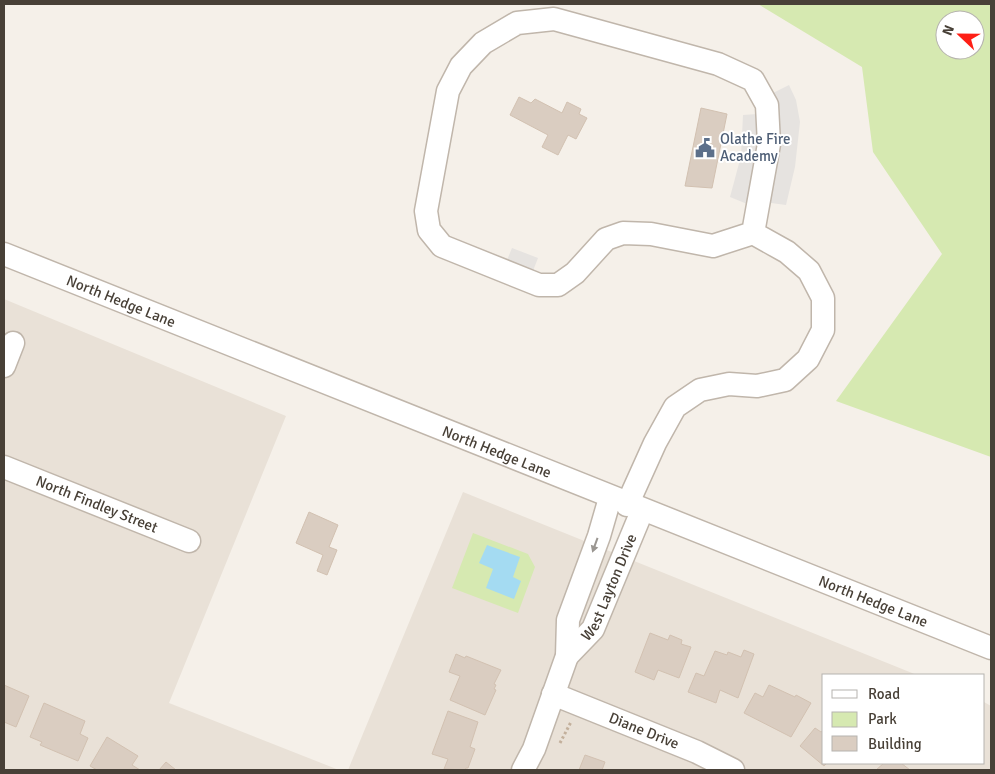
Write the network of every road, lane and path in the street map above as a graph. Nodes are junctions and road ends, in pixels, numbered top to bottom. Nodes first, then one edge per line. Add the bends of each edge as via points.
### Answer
1 (752, 232) junction
2 (4, 254) edge
3 (13, 343) dead end
4 (4, 366) edge
5 (4, 467) edge
6 (626, 504) junction
7 (189, 541) dead end
8 (991, 648) edge
9 (567, 656) junction
10 (554, 694) junction
11 (523, 770) edge
12 (733, 770) edge

1 - 1 street via 769,144 767,105 753,80 718,64 554,19 517,23 483,43 461,66 448,91 426,211 429,230 442,246 539,285 558,285 575,273 606,240 623,233 651,234 713,246
1 - 6 street via 787,252 809,270 823,298 823,330 808,359 785,380 757,386 729,384 700,390 675,407
2 - 6 street, North Hedge Lane
3 - 4 street
5 - 7 street, North Findley Street
6 - 8 street, North Hedge Lane
6 - 9 street, West Layton Drive via 593,629
6 -> 9 street, West Layton Drive via 599,536 568,620
9 - 10 street, West Layton Drive
10 - 11 street, West Layton Drive
10 - 12 street, Diane Drive

